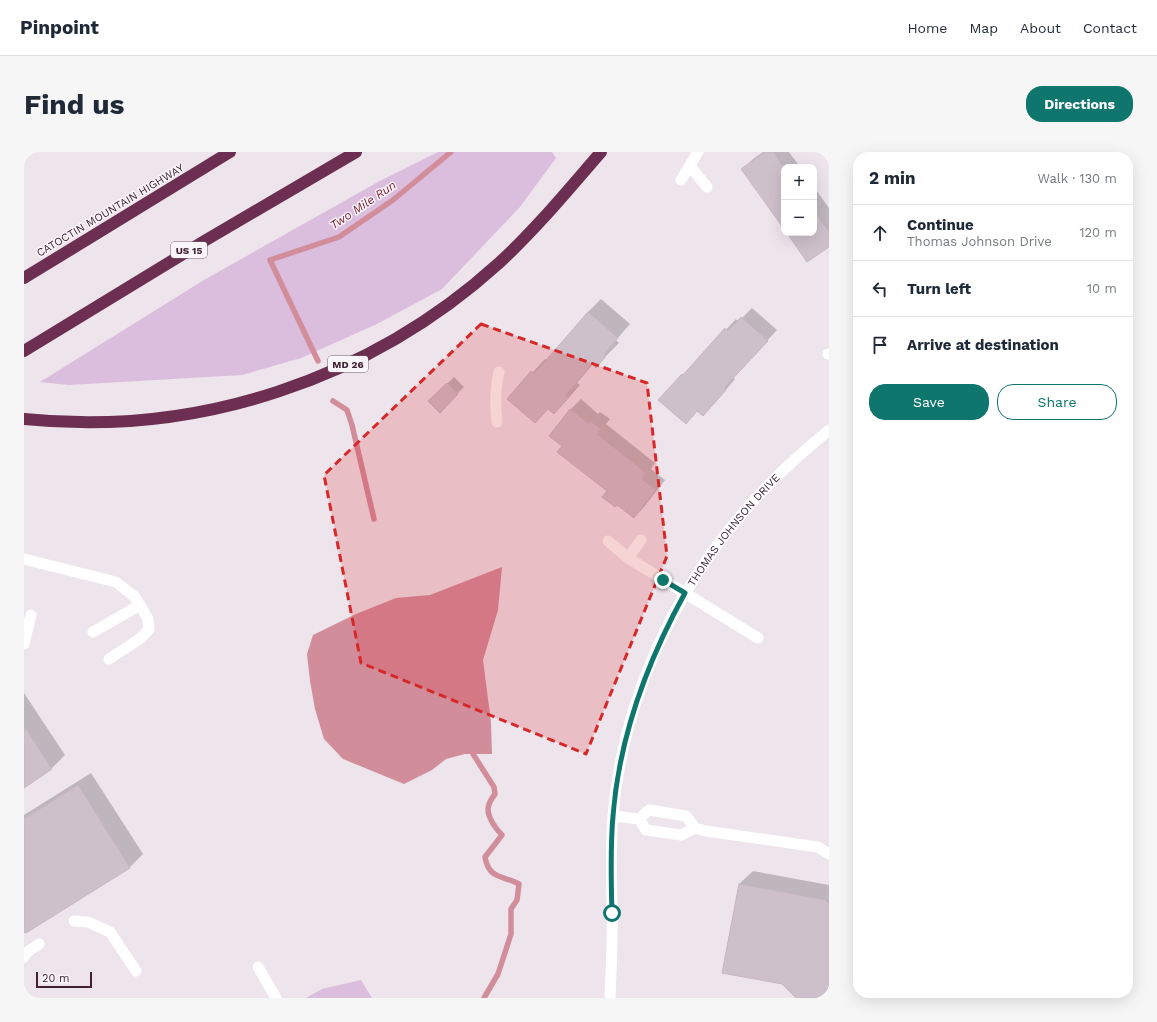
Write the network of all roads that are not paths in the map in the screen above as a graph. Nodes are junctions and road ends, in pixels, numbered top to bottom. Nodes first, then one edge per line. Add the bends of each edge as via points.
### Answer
1 (230, 152) edge
2 (356, 152) edge
3 (601, 152) edge
4 (698, 152) edge
5 (690, 166) junction
6 (681, 180) dead end
7 (707, 187) dead end
8 (24, 278) edge
9 (24, 351) edge
10 (499, 372) dead end
11 (24, 419) edge
12 (497, 422) dead end
13 (829, 430) edge
14 (641, 540) dead end
15 (608, 541) dead end
16 (628, 558) junction
17 (24, 559) edge
18 (685, 593) junction
19 (140, 605) junction
20 (31, 615) dead end
21 (93, 632) dead end
22 (758, 638) dead end
23 (24, 644) edge
24 (108, 659) dead end
25 (613, 816) junction
26 (639, 819) junction
27 (695, 828) junction
28 (829, 854) edge
29 (74, 921) dead end
30 (39, 944) dead end
31 (24, 957) edge
32 (258, 967) dead end
33 (136, 971) dead end
34 (276, 998) edge
35 (610, 998) edge

1 - 8 highway, CATOCTIN MOUNTAIN HIGHWAY
2 - 9 highway, US 15
3 - 11 highway, MD 26 via 529,234 474,284 416,326 383,347 347,365 261,398 176,417 84,422
4 - 5 street
5 - 6 street
5 - 7 street
10 - 12 street via 495,406
13 - 18 street, THOMAS JOHNSON DRIVE via 788,466 747,508 705,562
14 - 16 street
15 - 16 street
16 - 18 street
17 - 19 street via 116,582 135,597
18 - 22 street
18 - 25 street, THOMAS JOHNSON DRIVE via 667,626 639,693 620,767
19 - 21 street
19 - 24 street via 148,619 149,628 141,638
20 - 23 street
25 - 26 street
25 - 35 street, THOMAS JOHNSON DRIVE
26 - 27 street via 646,830 682,835
26 - 27 street via 649,810 656,811 686,816
27 - 28 street via 818,847
29 - 33 street via 88,922 110,932
30 - 31 street
32 - 34 street

